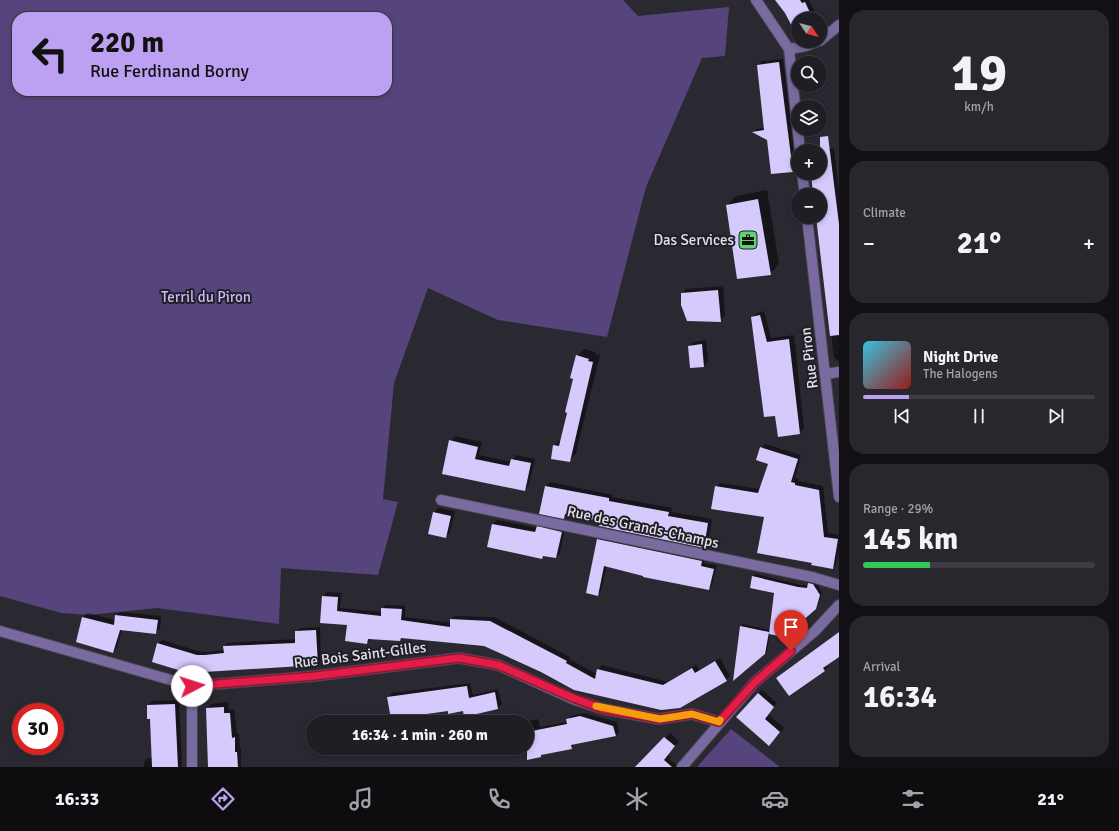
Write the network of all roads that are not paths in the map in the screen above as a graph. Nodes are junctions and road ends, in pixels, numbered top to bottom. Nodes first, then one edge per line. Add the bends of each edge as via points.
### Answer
1 (756, 0) edge
2 (839, 25) edge
3 (827, 35) edge
4 (795, 48) edge
5 (789, 49) junction
6 (799, 144) edge
7 (808, 224) edge
8 (839, 372) edge
9 (826, 374) junction
10 (839, 497) edge
11 (441, 500) dead end
12 (839, 585) edge
13 (839, 605) edge
14 (0, 631) edge
15 (192, 686) junction
16 (719, 722) junction
17 (192, 767) edge
18 (682, 767) edge

1 - 5 street
2 - 3 street
4 - 5 street
5 - 6 street
7 - 9 street, Rue Piron
8 - 9 street
9 - 10 street, Rue Piron
11 - 12 street, Rue des Grands-Champs via 812,577
13 - 16 street via 815,631 755,682
14 - 15 street, Rue Bois Saint-Gilles
15 - 16 street, Rue Bois Saint-Gilles via 315,676 459,658 498,665 603,709 660,719 692,714
15 - 17 street
16 - 18 street

